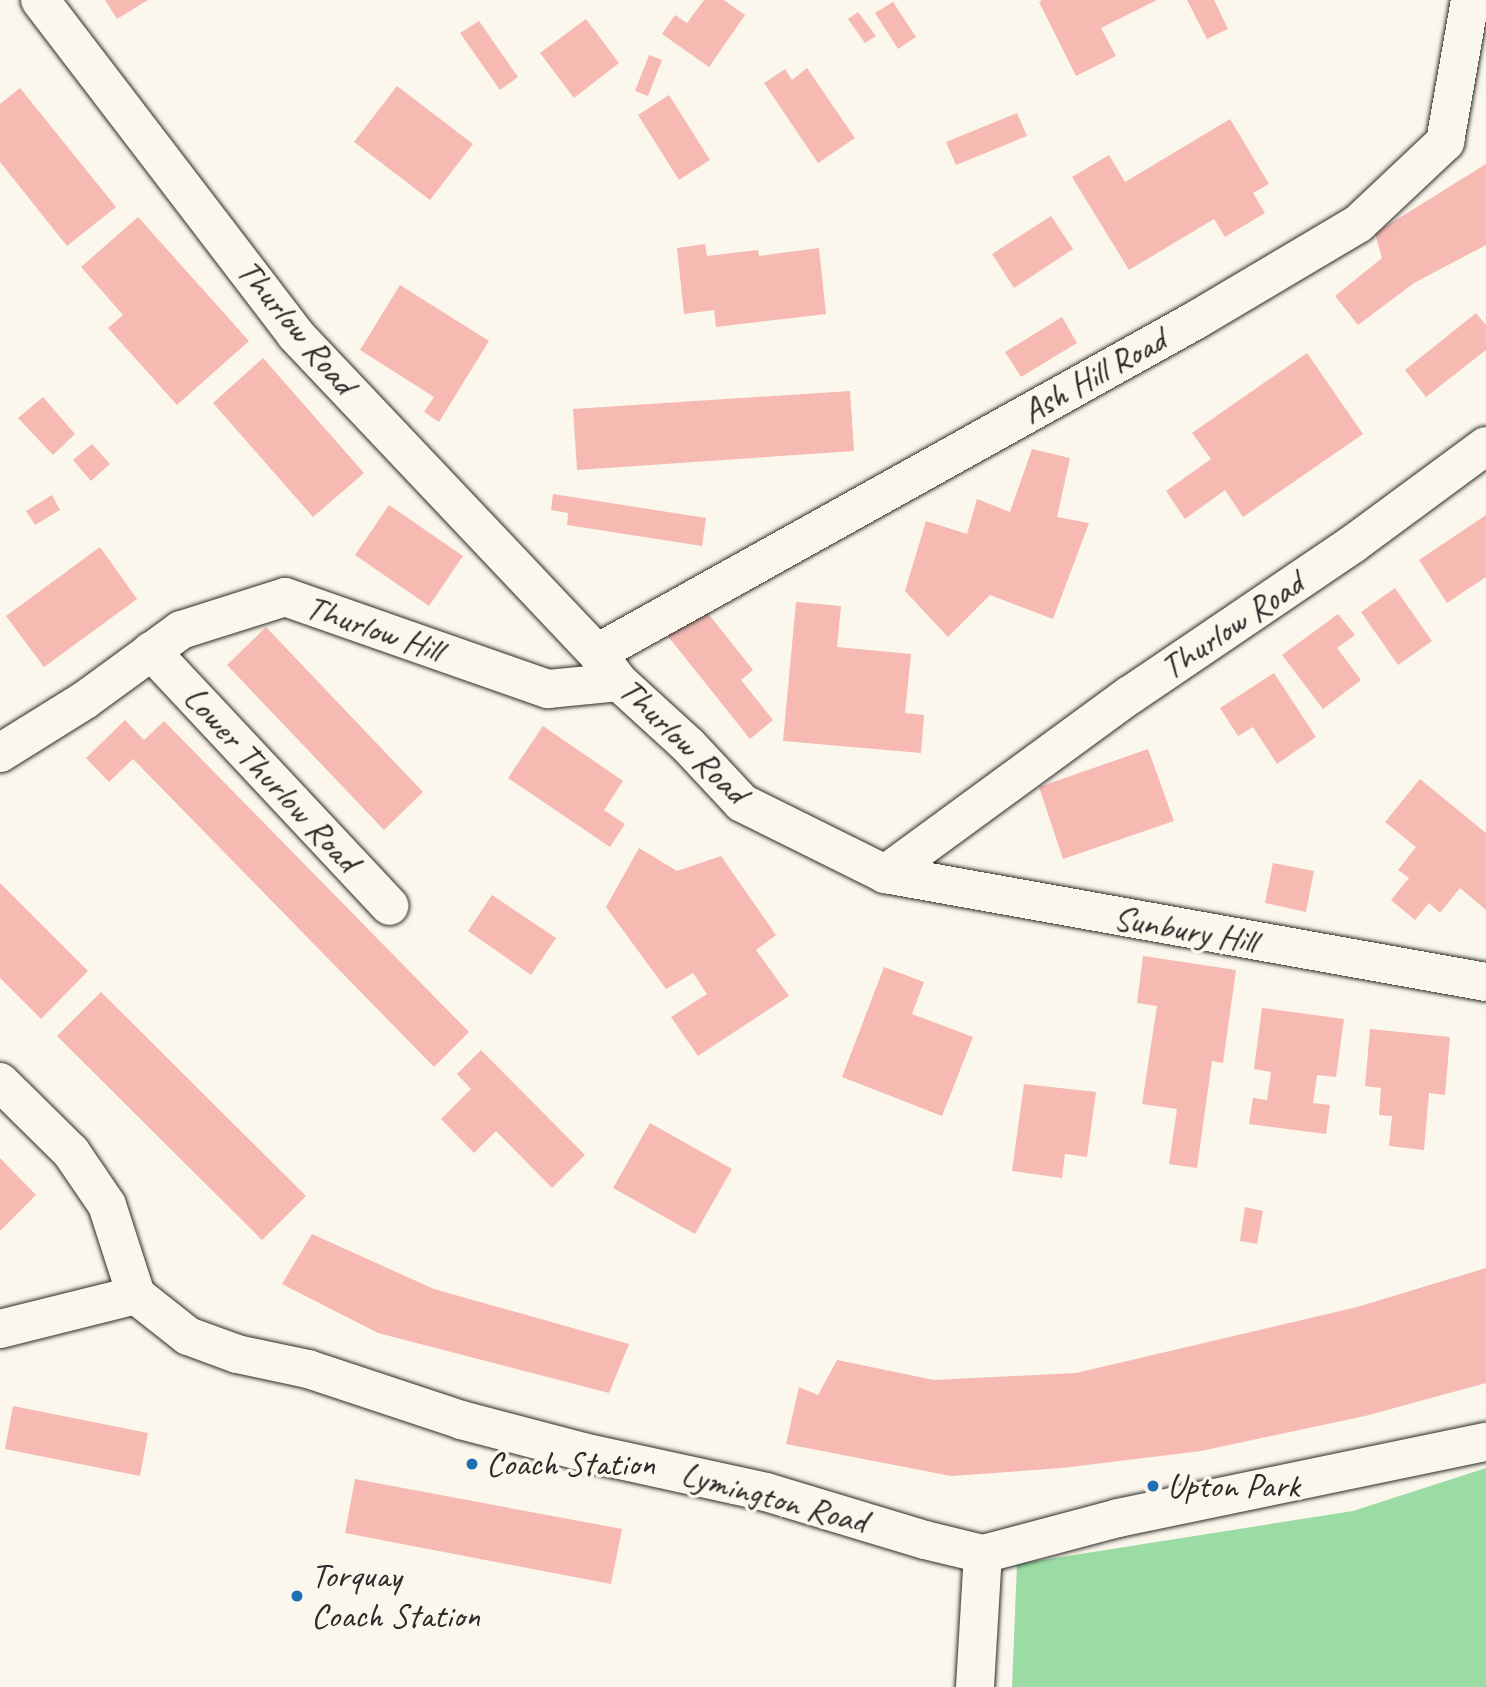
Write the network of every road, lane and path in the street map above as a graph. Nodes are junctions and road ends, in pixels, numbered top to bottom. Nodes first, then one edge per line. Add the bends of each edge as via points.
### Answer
1 (40, 0) edge
2 (1470, 0) edge
3 (1486, 446) edge
4 (151, 651) junction
5 (608, 667) junction
6 (0, 754) edge
7 (885, 874) junction
8 (390, 906) dead end
9 (1486, 982) edge
10 (0, 1082) edge
11 (136, 1295) junction
12 (0, 1329) edge
13 (1486, 1442) edge
14 (984, 1554) junction
15 (975, 1687) edge

1 - 5 street, Thurlow Road via 295,334
2 - 5 street, Ash Hill Road via 1445,142 1358,224
3 - 7 street, Thurlow Road via 1353,544 1130,695
4 - 5 street, Thurlow Hill via 181,630 285,597 548,689
4 - 6 street, Thurlow Hill
4 - 8 street, Lower Thurlow Road
5 - 7 street, Thurlow Road via 742,803
7 - 9 street, Sunbury Hill
10 - 11 street via 71,1152 107,1205
11 - 12 street
11 - 14 street, Lymington Road via 188,1335 237,1354 308,1369 473,1423 766,1492
13 - 14 street, Lymington Road via 1118,1518
14 - 15 street

